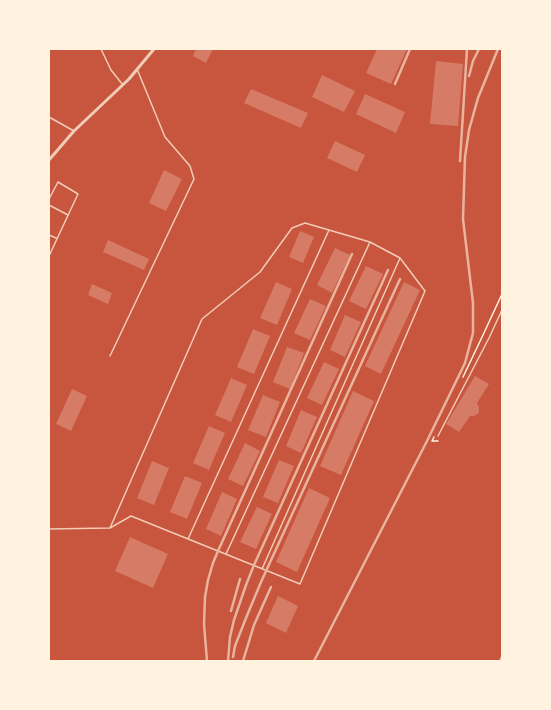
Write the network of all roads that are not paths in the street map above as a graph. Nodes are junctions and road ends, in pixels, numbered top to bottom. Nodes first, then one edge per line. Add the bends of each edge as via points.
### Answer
1 (101, 49) edge
2 (154, 49) edge
3 (137, 69) junction
4 (123, 85) junction
5 (49, 117) edge
6 (74, 131) junction
7 (49, 160) edge
8 (49, 199) edge
9 (49, 205) edge
10 (68, 215) junction
11 (329, 230) junction
12 (49, 235) edge
13 (57, 238) junction
14 (370, 242) junction
15 (49, 256) edge
16 (400, 258) junction
17 (502, 310) edge
18 (110, 356) dead end
19 (438, 436) dead end
20 (110, 528) junction
21 (49, 529) edge
22 (188, 539) junction
23 (226, 554) junction
24 (262, 569) junction

1 - 4 lane via 111,70
2 - 3 street
3 - 4 street
3 - 18 lane via 165,137 190,166 194,179
4 - 6 street
5 - 6 lane
6 - 7 street
8 - 10 lane via 58,182 78,194
9 - 10 lane
10 - 13 lane
11 - 14 lane
11 - 20 lane via 305,223 292,228 260,272 202,319
11 - 22 lane
12 - 13 lane
13 - 15 lane
14 - 16 lane
14 - 23 lane
16 - 24 lane
16 - 24 lane via 425,291 300,584
17 - 19 lane
20 - 21 lane
20 - 22 lane via 131,516
22 - 23 lane
23 - 24 lane

